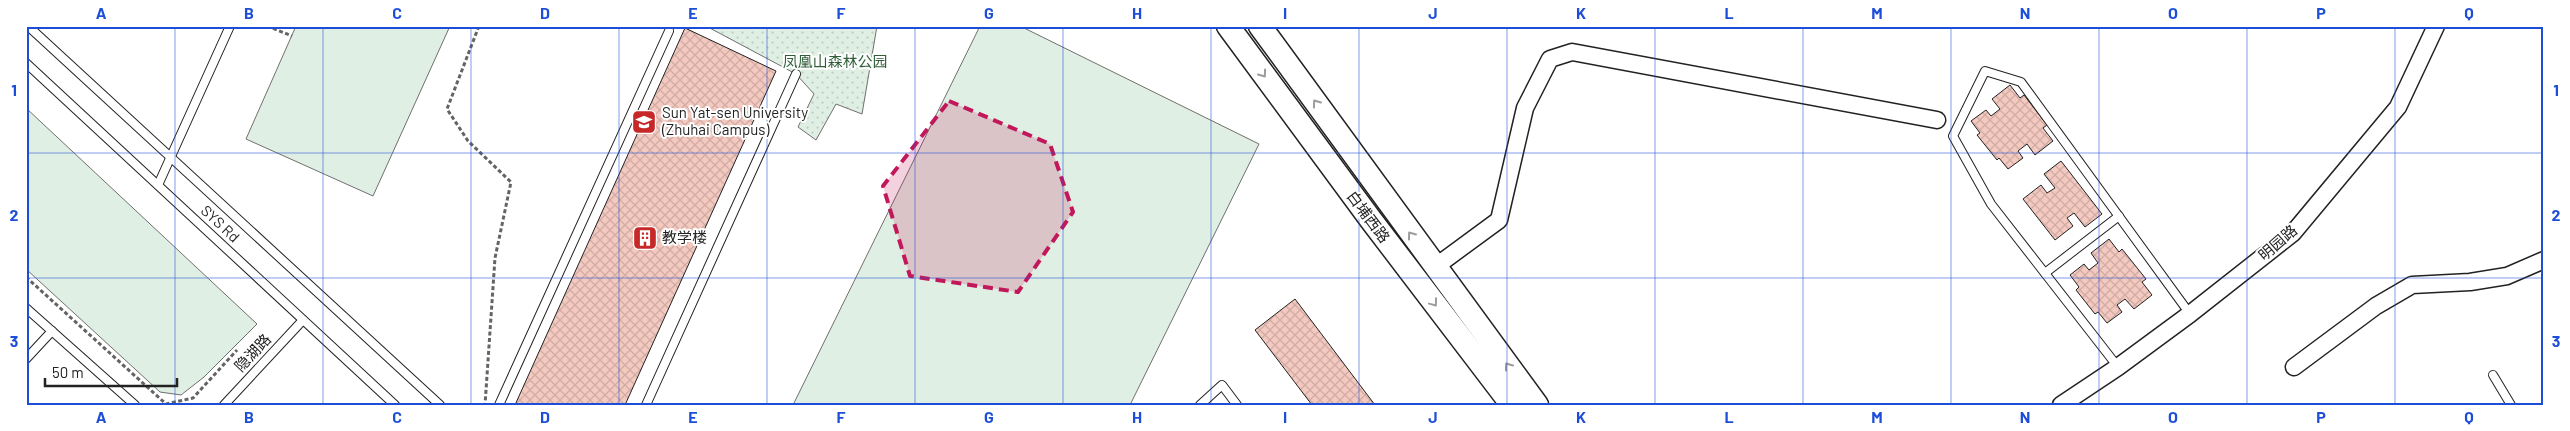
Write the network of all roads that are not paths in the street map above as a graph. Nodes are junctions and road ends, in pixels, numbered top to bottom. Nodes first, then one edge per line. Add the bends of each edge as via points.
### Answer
1 (28, 26) edge
2 (230, 26) edge
3 (1260, 26) edge
4 (2436, 26) edge
5 (1232, 29) edge
6 (669, 31) dead end
7 (26, 63) edge
8 (796, 74) dead end
9 (1937, 120) dead end
10 (170, 158) junction
11 (158, 185) junction
12 (2119, 216) junction
13 (2544, 260) edge
14 (1435, 267) junction
15 (2044, 273) junction
16 (26, 308) edge
17 (2190, 314) junction
18 (303, 320) junction
19 (52, 331) junction
20 (26, 359) edge
21 (2118, 367) junction
22 (2294, 367) dead end
23 (2493, 375) dead end
24 (134, 405) edge
25 (224, 405) edge
26 (395, 405) edge
27 (440, 405) edge
28 (499, 405) edge
29 (646, 405) edge
30 (1200, 405) edge
31 (1237, 405) edge
32 (1512, 405) edge
33 (1537, 405) edge
34 (2061, 405) edge
35 (2511, 405) edge

1 - 10 lane
2 - 10 lane
14 -> 3 main road, 白埔西路
4 - 17 street, 明园路 via 2398,107 2293,233
5 -> 32 main road, 白埔西路 via 1371,220
6 - 28 lane
7 - 11 lane, SYS Rd
8 - 29 lane
9 - 14 street via 1572,52 1550,58 1525,108 1499,220
10 - 11 lane
10 - 27 lane
11 - 18 lane, SYS Rd
12 - 15 lane
12 - 15 lane via 2021,82 1985,71 1952,136 1991,204
12 - 17 lane
13 - 22 street via 2506,276 2470,282 2412,285 2376,306
33 -> 14 main road, 白埔西路
15 - 21 lane
16 - 19 lane
17 - 21 street, 明园路
18 - 25 lane, 隐湖路
18 - 26 lane, SYS Rd
19 - 20 lane
19 - 24 lane
21 - 34 street, 明园路
23 - 35 lane
30 - 31 lane via 1222,385

